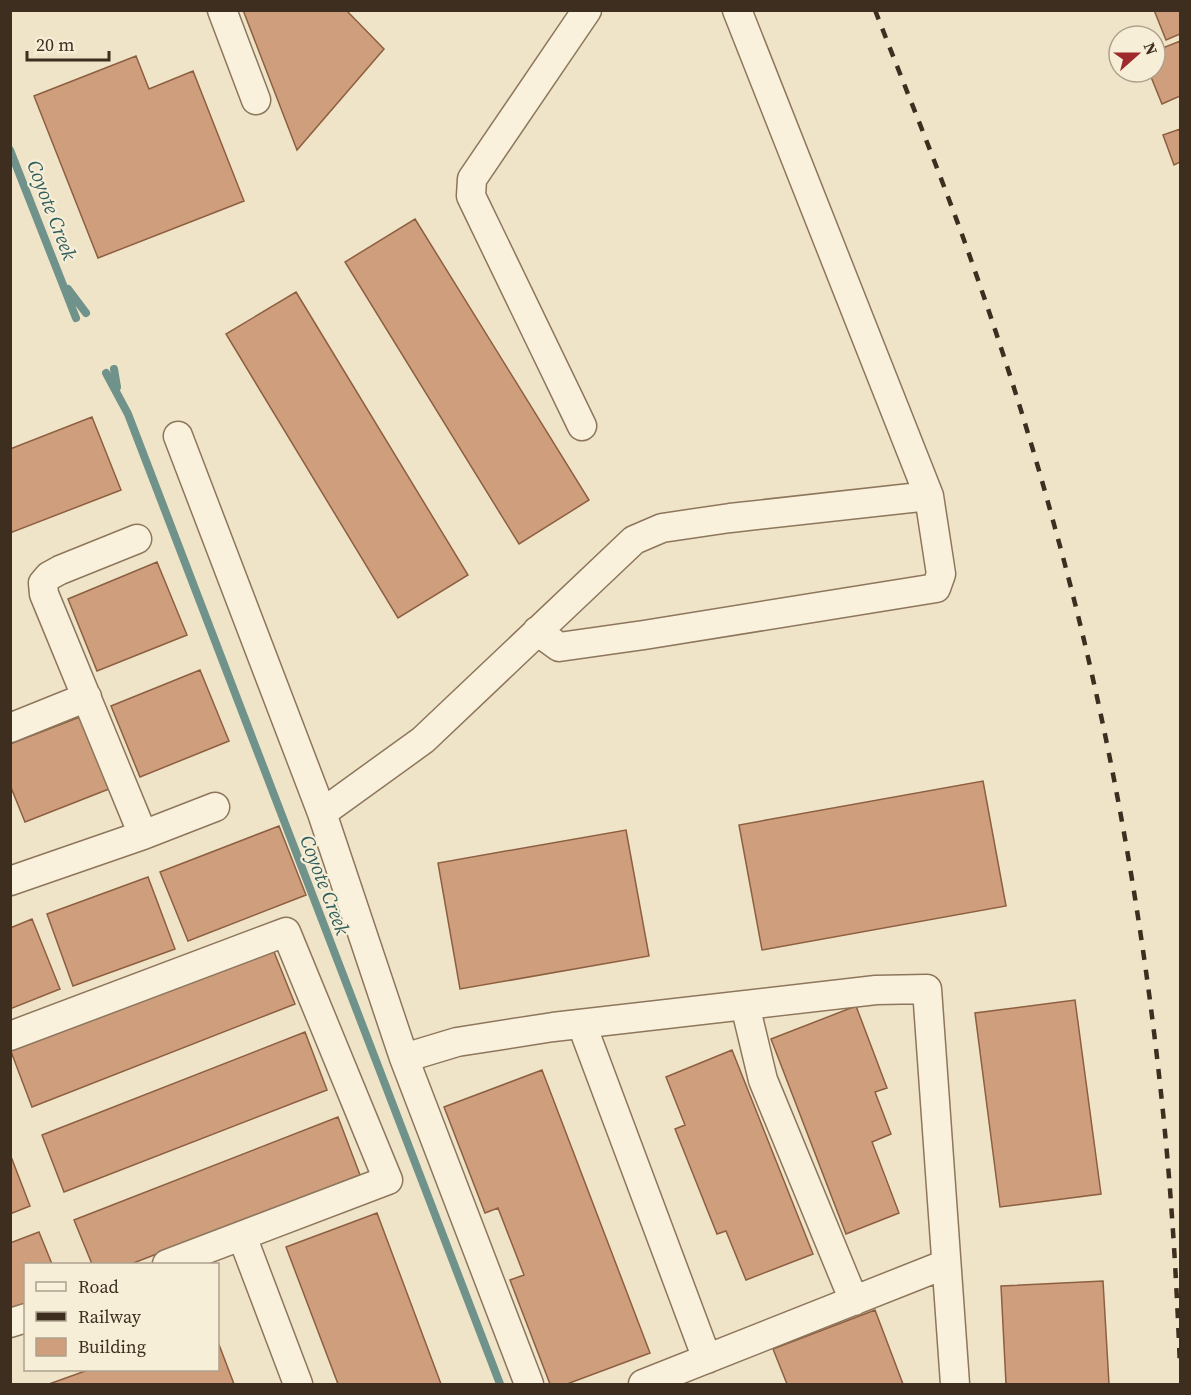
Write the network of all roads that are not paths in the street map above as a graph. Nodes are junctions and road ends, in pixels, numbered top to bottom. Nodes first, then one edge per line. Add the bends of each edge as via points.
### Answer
1 (222, 10) edge
2 (587, 10) edge
3 (737, 10) edge
4 (256, 100) dead end
5 (582, 426) dead end
6 (178, 436) dead end
7 (929, 496) junction
8 (137, 539) dead end
9 (537, 631) junction
10 (87, 697) junction
11 (10, 728) edge
12 (215, 807) dead end
13 (322, 813) junction
14 (143, 835) junction
15 (10, 882) edge
16 (745, 1005) junction
17 (582, 1025) junction
18 (10, 1036) edge
19 (404, 1058) junction
20 (242, 1236) junction
21 (170, 1263) edge
22 (946, 1264) junction
23 (854, 1301) junction
24 (707, 1359) junction
25 (298, 1384) edge
26 (529, 1384) edge
27 (644, 1384) edge
28 (955, 1384) edge

1 - 4 lane
2 - 5 lane via 472,179 471,196
3 - 7 lane
6 - 13 lane
7 - 9 lane via 663,528 634,540
7 - 9 lane via 941,574 936,588 559,647
8 - 10 lane via 60,570 43,583 44,594
9 - 13 lane via 423,740
10 - 11 lane
10 - 14 lane
12 - 14 lane
13 - 19 lane
14 - 15 lane
16 - 17 lane
16 - 22 lane via 876,990 927,989
16 - 23 lane via 764,1080
17 - 19 lane via 457,1041
17 - 24 lane
18 - 20 lane via 286,932 388,1180
19 - 26 lane
20 - 21 lane
20 - 25 lane
22 - 23 lane
22 - 28 lane
23 - 24 lane
24 - 27 lane

